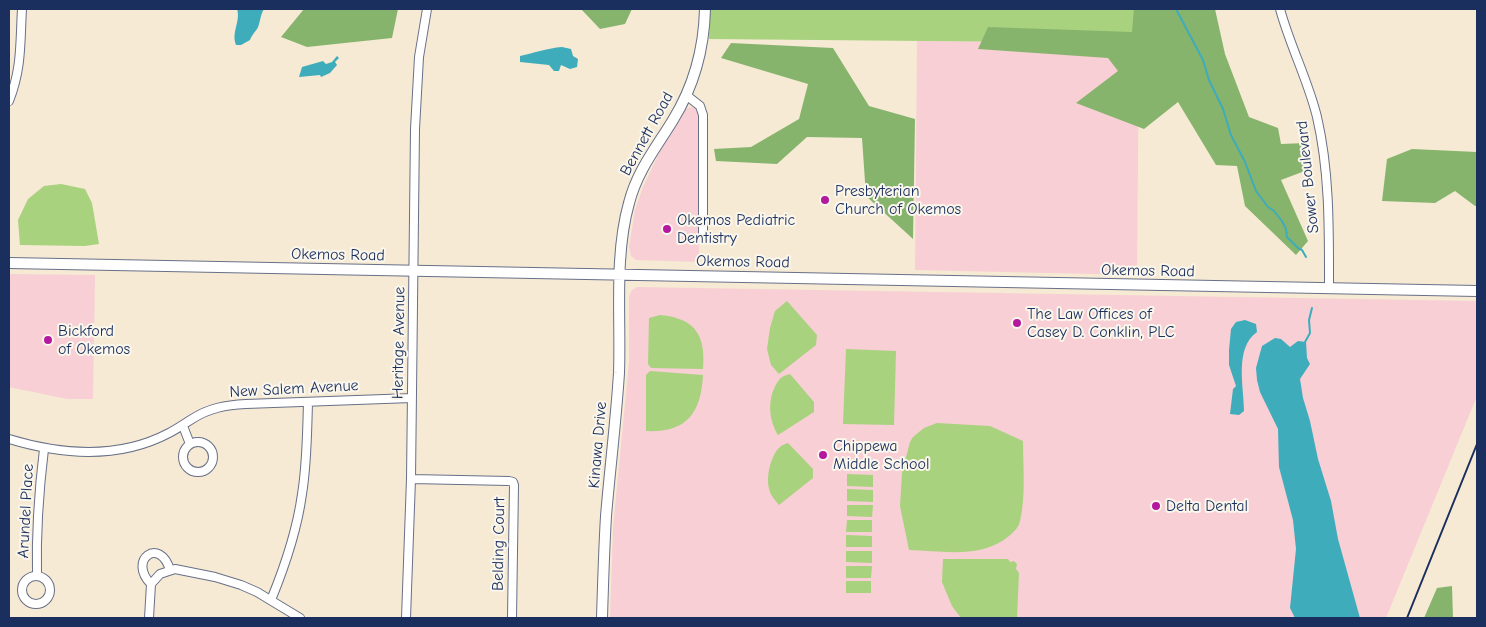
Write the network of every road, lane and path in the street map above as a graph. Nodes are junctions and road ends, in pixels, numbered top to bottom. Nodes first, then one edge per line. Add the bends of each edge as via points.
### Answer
1 (22, 9) edge
2 (427, 9) edge
3 (705, 9) edge
4 (1280, 9) edge
5 (686, 95) junction
6 (9, 101) edge
7 (703, 236) dead end
8 (9, 263) edge
9 (414, 272) junction
10 (620, 275) junction
11 (1329, 289) junction
12 (1477, 291) edge
13 (412, 398) junction
14 (308, 402) junction
15 (183, 426) junction
16 (9, 439) edge
17 (190, 444) dead end
18 (44, 448) junction
19 (411, 479) junction
20 (170, 570) junction
21 (37, 576) dead end
22 (151, 584) junction
23 (271, 600) junction
24 (149, 618) edge
25 (300, 618) edge
26 (406, 618) edge
27 (512, 618) edge
28 (602, 618) edge

1 - 6 street via 18,73
2 - 9 street, Heritage Avenue via 415,129
3 - 5 main road, Bennett Road via 701,52
4 - 11 street, Sower Boulevard via 1307,83 1322,145 1329,222
5 - 7 street via 700,106 703,115
5 - 10 main road, Bennett Road via 634,188 624,228
8 - 9 main road, Okemos Road
9 - 10 main road, Okemos Road
9 - 13 street, Heritage Avenue
10 - 11 main road, Okemos Road
10 - 28 main road, Kinawa Drive via 618,394 606,516
11 - 12 main road, Okemos Road
13 - 14 street, New Salem Avenue
13 - 19 street, Heritage Avenue
14 - 15 street, New Salem Avenue via 220,407 202,413
14 - 23 street via 302,495 295,532
15 - 17 street
15 - 18 street, New Salem Avenue via 156,440 124,450 65,452
16 - 18 street, New Salem Avenue
18 - 21 street, Arundel Place
19 - 26 street, Heritage Avenue
19 - 27 street, Belding Court via 513,482
20 - 22 street via 160,574
20 - 22 street via 162,555 155,552 144,558 143,573
20 - 23 street via 180,569 241,585
22 - 24 street
23 - 25 street

